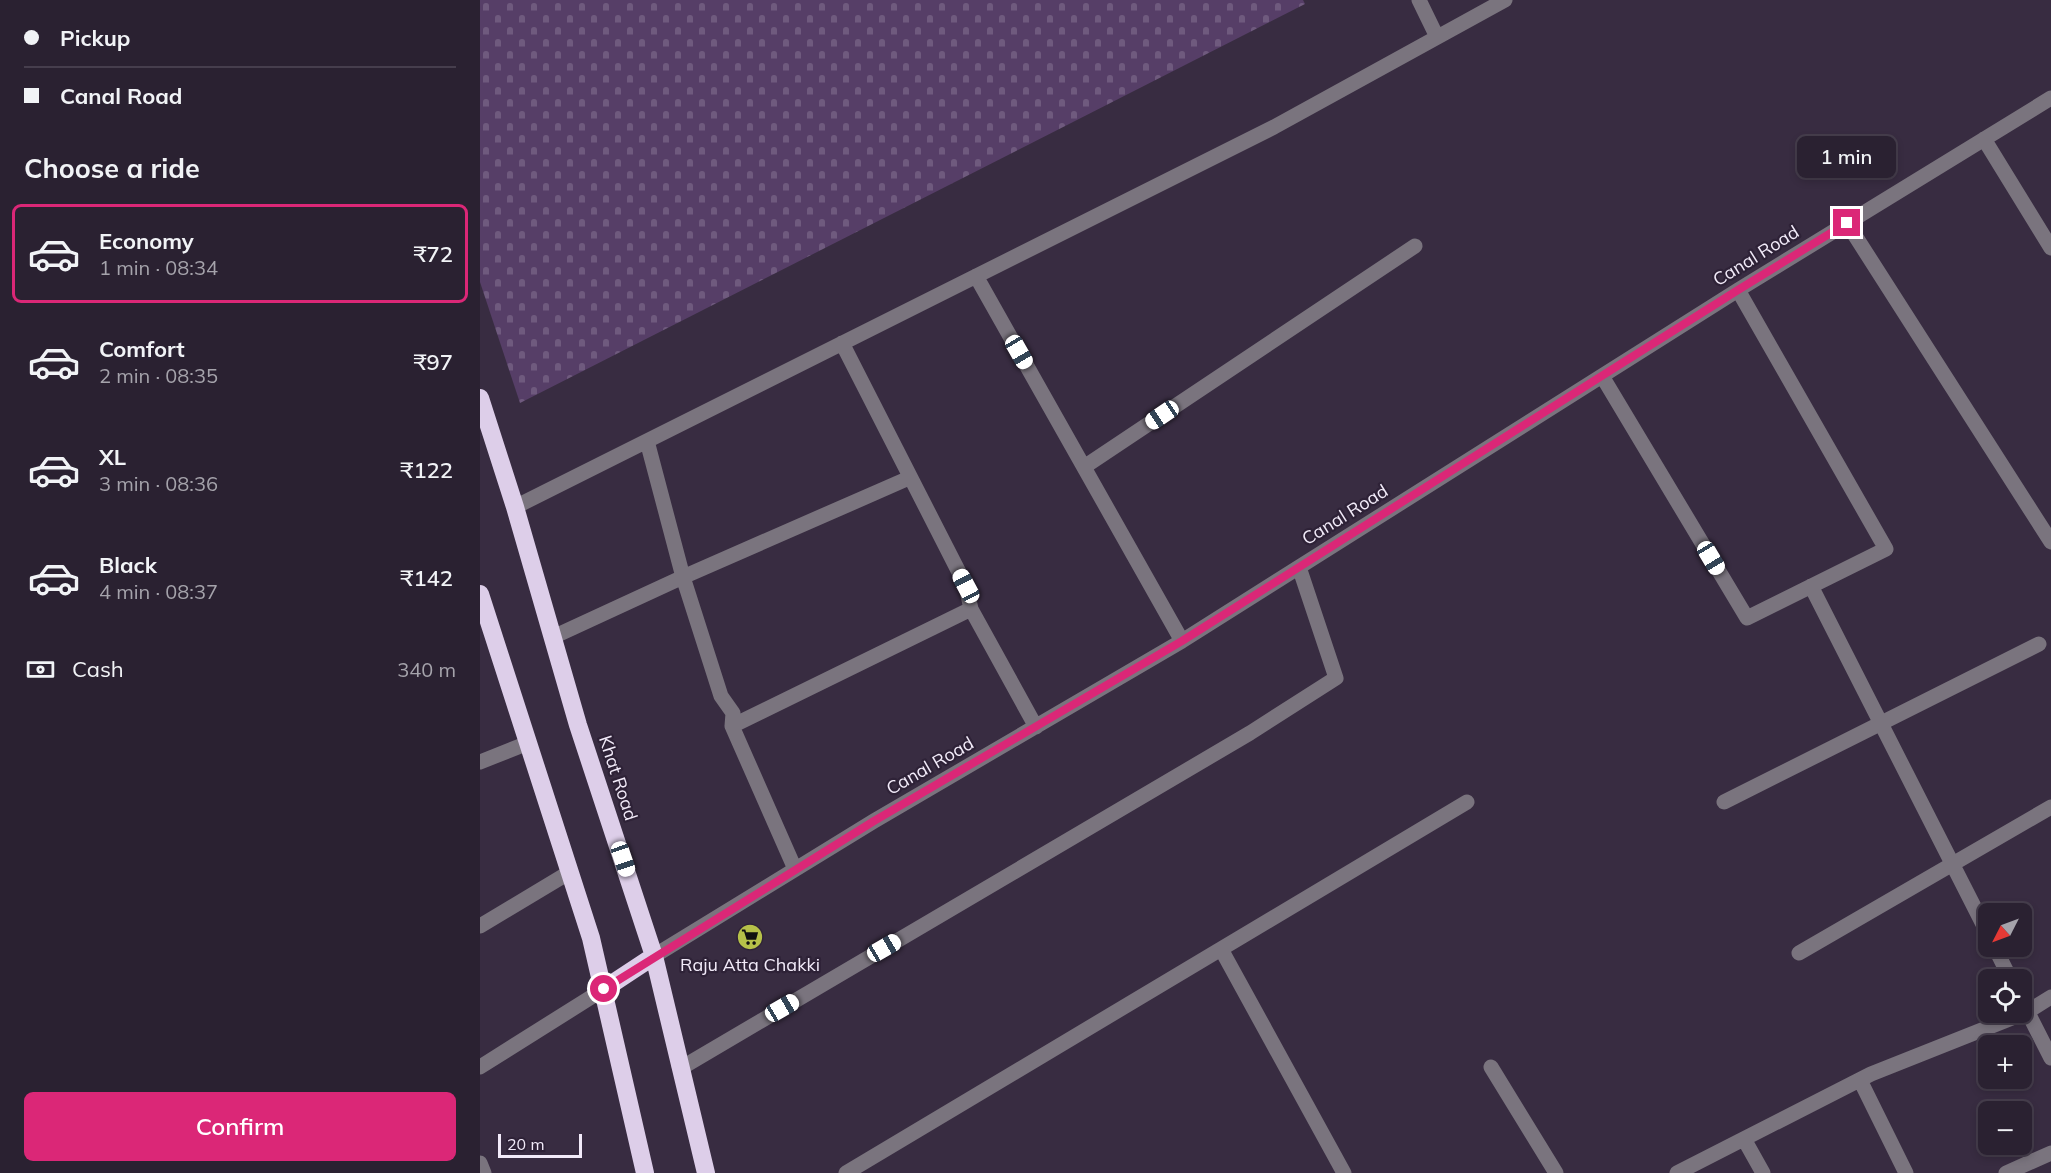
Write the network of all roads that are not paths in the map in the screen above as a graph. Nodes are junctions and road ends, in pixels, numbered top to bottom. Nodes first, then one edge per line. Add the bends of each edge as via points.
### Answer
1 (1419, 0) edge
2 (1504, 0) edge
3 (1437, 37) junction
4 (2051, 98) edge
5 (1984, 139) junction
6 (1847, 223) junction
7 (1415, 246) dead end
8 (2051, 248) edge
9 (976, 276) junction
10 (1738, 290) junction
11 (842, 343) junction
12 (1602, 376) junction
13 (480, 398) edge
14 (646, 441) junction
15 (1084, 467) junction
16 (909, 478) junction
17 (515, 507) junction
18 (2051, 542) edge
19 (1299, 567) junction
20 (683, 577) junction
21 (1811, 586) junction
22 (480, 594) edge
23 (971, 609) junction
24 (553, 637) junction
25 (1182, 641) junction
26 (2039, 644) dead end
27 (1882, 724) junction
28 (732, 726) junction
29 (1036, 727) junction
30 (528, 743) junction
31 (480, 762) edge
32 (1467, 802) dead end
33 (1724, 802) dead end
34 (2051, 807) edge
35 (1952, 864) junction
36 (795, 870) junction
37 (570, 872) junction
38 (1978, 915) edge
39 (480, 926) edge
40 (1221, 949) junction
41 (1799, 953) dead end
42 (654, 956) junction
43 (604, 989) junction
44 (2051, 997) edge
45 (2032, 1004) edge
46 (2032, 1020) edge
47 (1987, 1023) edge
48 (2051, 1058) edge
49 (480, 1067) edge
50 (680, 1067) junction
51 (1491, 1067) dead end
52 (1860, 1080) junction
53 (1744, 1139) junction
54 (2051, 1153) edge
55 (480, 1163) edge
56 (484, 1173) edge
57 (645, 1173) edge
58 (706, 1173) edge
59 (846, 1173) edge
60 (1344, 1173) edge
61 (1556, 1173) edge
62 (1677, 1173) edge
63 (1763, 1173) edge
64 (1906, 1173) edge
65 (2006, 1173) edge

1 - 3 street
2 - 3 street
3 - 9 street via 1274,127
4 - 5 street, Canal Road
5 - 6 street, Canal Road
5 - 8 street
6 - 10 street, Canal Road
6 - 18 street
7 - 15 street
9 - 11 street
9 - 15 street
10 - 12 street, Canal Road
10 - 21 street via 1886,549
11 - 14 street
11 - 16 street
12 - 19 street, Canal Road
12 - 21 street via 1747,618
13 - 17 highway, Khat Road
14 - 17 street
14 - 20 street
15 - 25 street
16 - 20 street
16 - 23 street via 966,586
17 - 24 highway, Khat Road
19 - 25 street, Canal Road
19 - 50 street via 1336,678 1250,733
20 - 24 street
20 - 28 street via 721,696 733,713
21 - 27 street
22 - 30 highway
23 - 28 street
23 - 29 street
24 - 42 highway, Khat Road
25 - 29 street, Canal Road
26 - 27 street
27 - 33 street
27 - 35 street
28 - 36 street
29 - 36 street, Canal Road
30 - 31 street
30 - 37 highway
32 - 40 street
34 - 35 street
35 - 38 street
35 - 41 street
36 - 42 street, Canal Road
37 - 39 street
37 - 43 highway
40 - 59 street
40 - 60 street
42 - 43 highway
42 - 50 highway, Khat Road
43 - 49 street
43 - 57 highway
44 - 45 street
46 - 48 street
47 - 52 street
50 - 58 highway, Khat Road
51 - 61 street
52 - 53 street
52 - 64 street
53 - 62 street
53 - 63 street
54 - 65 street
55 - 56 street

